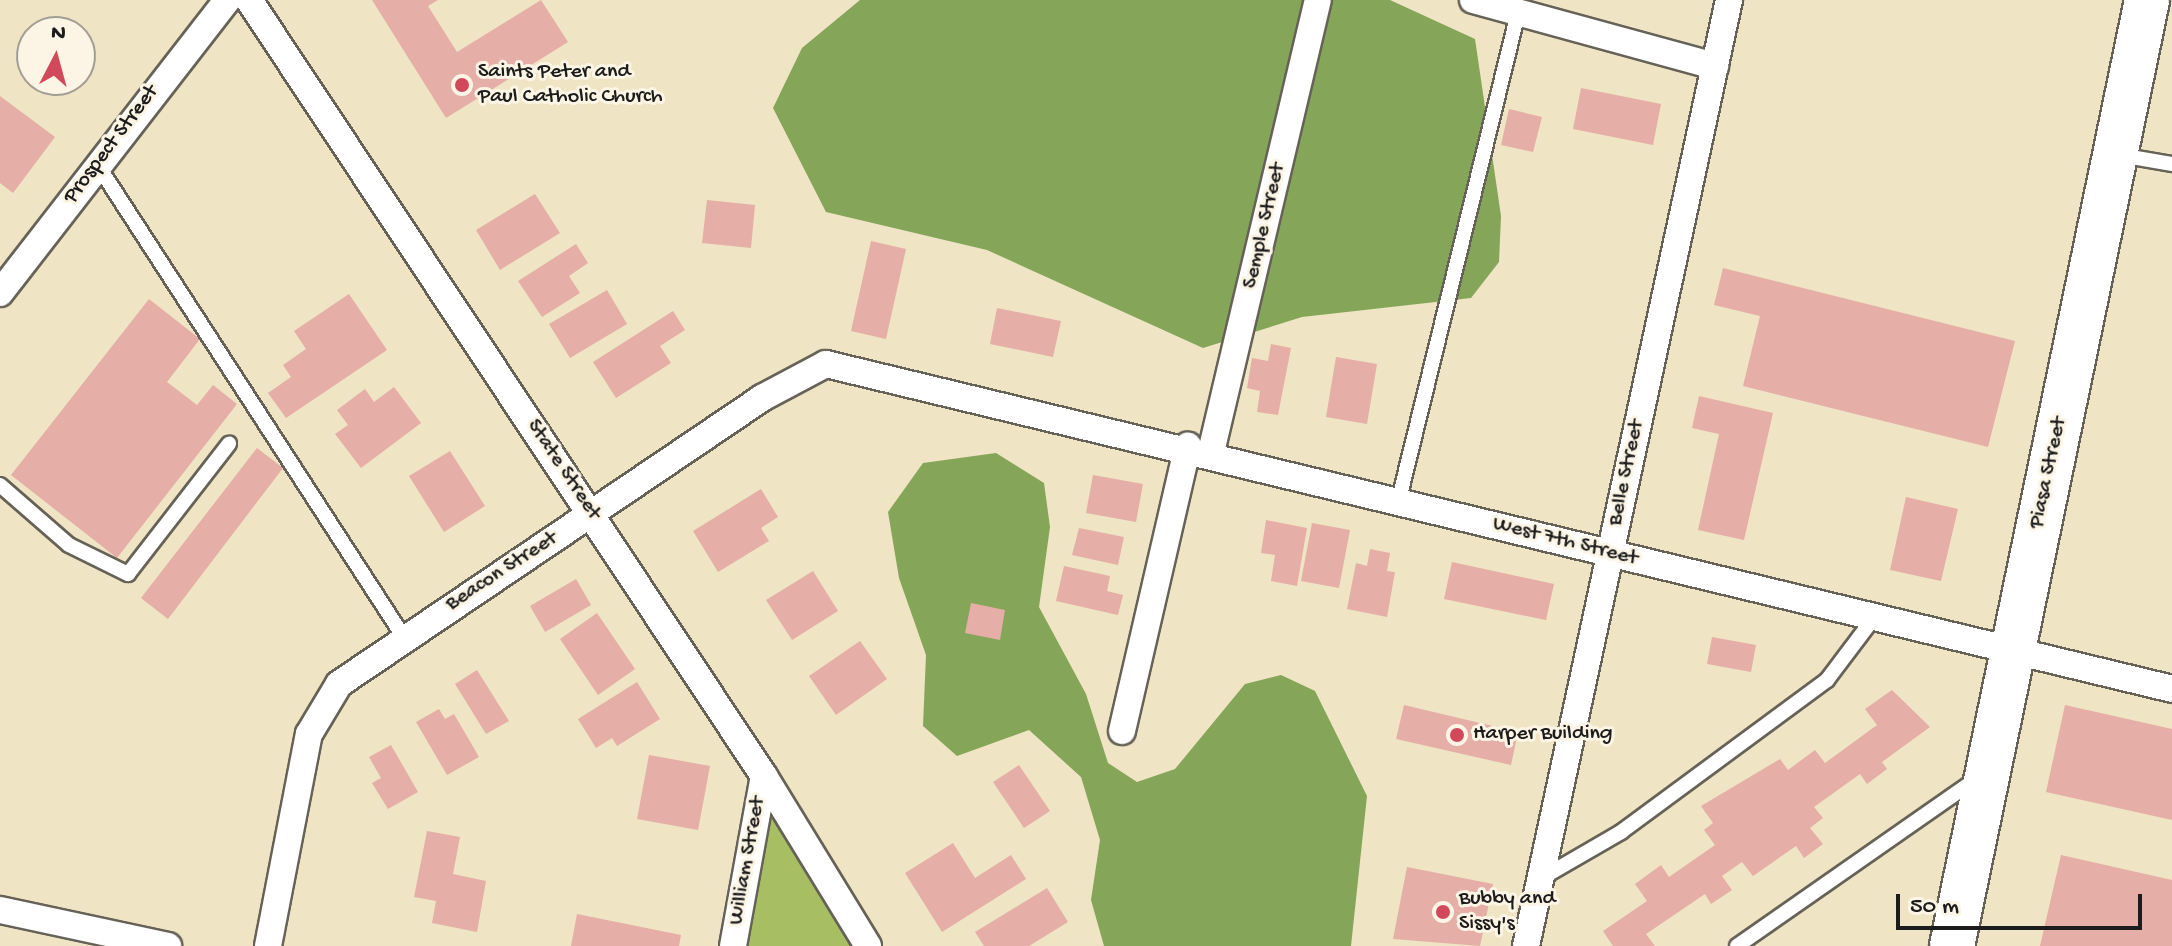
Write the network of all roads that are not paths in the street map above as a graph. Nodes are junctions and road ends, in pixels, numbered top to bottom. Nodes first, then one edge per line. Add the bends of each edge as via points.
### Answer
1 (227, 0) edge
2 (249, 0) edge
3 (1318, 0) edge
4 (1473, 0) edge
5 (1729, 0) edge
6 (2147, 0) edge
7 (1518, 13) junction
8 (1715, 66) junction
9 (2115, 154) junction
10 (97, 164) junction
11 (2172, 164) edge
12 (0, 293) edge
13 (959, 392) joint
14 (229, 444) dead end
15 (1200, 449) junction
16 (0, 485) edge
17 (1399, 499) junction
18 (592, 514) junction
19 (1609, 553) junction
20 (1873, 619) junction
21 (403, 636) junction
22 (2011, 652) junction
23 (2172, 689) edge
24 (1122, 731) dead end
25 (1985, 774) junction
26 (764, 776) junction
27 (1540, 879) junction
28 (0, 910) edge
29 (168, 946) edge
30 (268, 946) edge
31 (733, 946) edge
32 (868, 946) edge
33 (1526, 946) edge
34 (1737, 946) edge
35 (1952, 946) edge

1 - 10 street, Prospect Street
2 - 18 street, State Street
3 - 15 street, Semple Street
4 - 7 street
5 - 8 street, Belle Street
6 - 9 highway, Piasa Street
7 - 8 street
7 - 17 lane
8 - 19 street, Belle Street
9 - 11 lane
9 - 22 highway, Piasa Street
10 - 12 street, Prospect Street
10 - 21 lane
13 - 15 street, West 7th Street
13 - 18 street, Beacon Street via 826,364
14 - 16 lane via 128,574 69,545
15 - 17 street, West 7th Street
15 - 24 street, Semple Street
17 - 19 street, West 7th Street
18 - 21 street, Beacon Street
18 - 26 street, State Street
19 - 20 street, West 7th Street
19 - 27 street, Belle Street
20 - 22 street, West 7th Street
20 - 27 lane via 1827,680 1621,832
21 - 30 street, Beacon Street via 339,684 319,708
22 - 23 street, West 7th Street
22 - 25 highway, Piasa Street
25 - 34 lane
25 - 35 highway, Piasa Street
26 - 31 street, William Street
26 - 32 street, State Street
27 - 33 street, Belle Street
28 - 29 street

